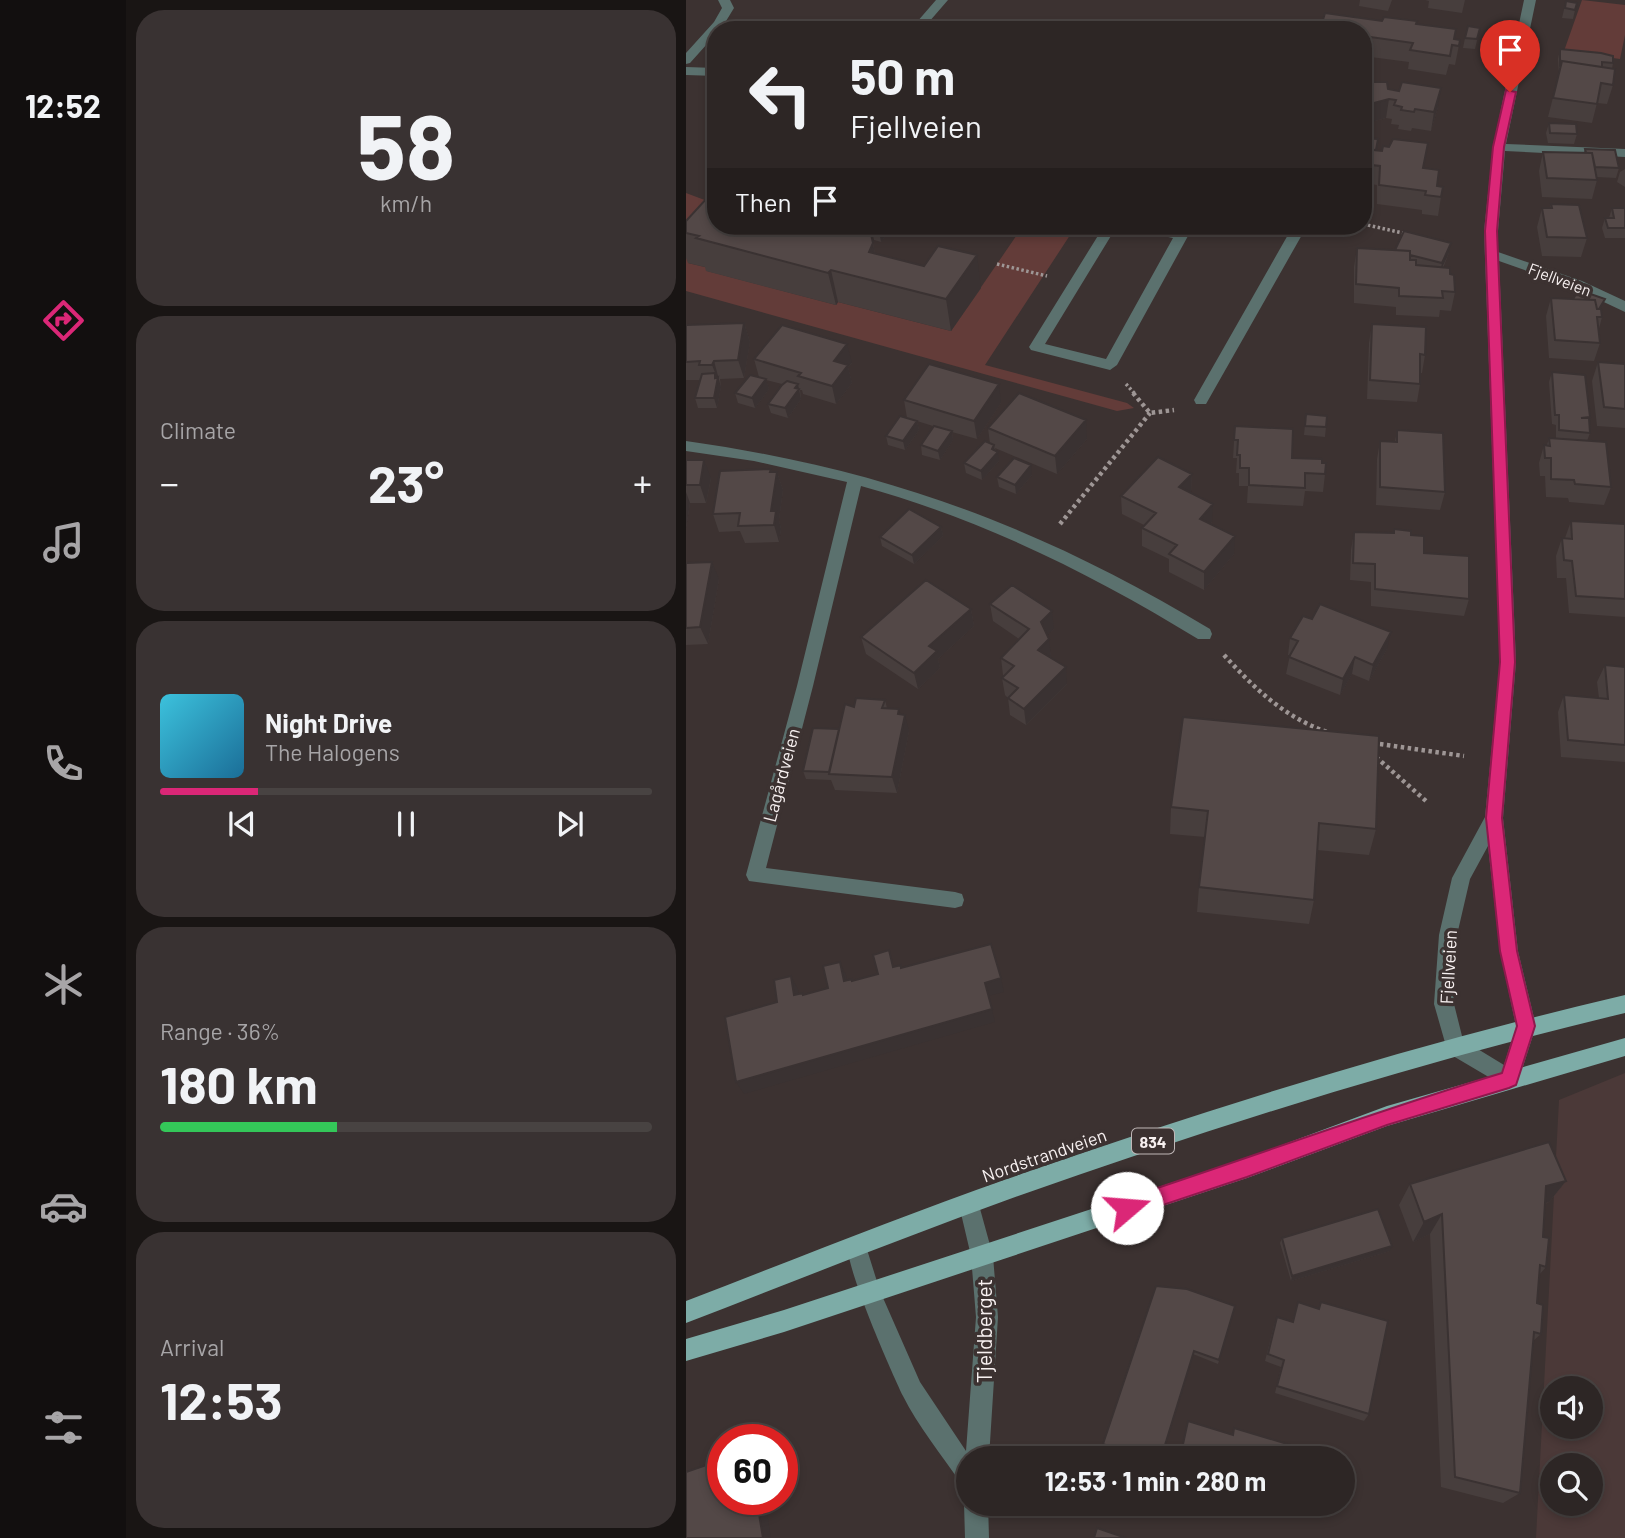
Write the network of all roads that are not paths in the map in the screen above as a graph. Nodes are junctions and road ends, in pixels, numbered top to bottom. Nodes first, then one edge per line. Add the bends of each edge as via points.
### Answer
1 (724, 0) edge
2 (942, 0) edge
3 (1530, 0) edge
4 (721, 21) edge
5 (924, 21) edge
6 (707, 37) edge
7 (686, 60) edge
8 (686, 71) edge
9 (707, 72) edge
10 (1499, 147) junction
11 (1625, 153) edge
12 (1104, 235) edge
13 (1178, 235) edge
14 (1295, 235) edge
15 (1492, 254) junction
16 (1625, 307) edge
17 (1201, 400) road end
18 (686, 446) edge
19 (855, 479) junction
20 (1204, 634) road end
21 (1494, 818) junction
22 (955, 900) dead end
23 (1625, 1004) edge
24 (1526, 1026) junction
25 (1455, 1046) junction
26 (1625, 1046) edge
27 (1509, 1079) junction
28 (970, 1205) junction
29 (856, 1248) junction
30 (982, 1256) junction
31 (870, 1293) junction
32 (686, 1312) edge
33 (686, 1350) edge
34 (978, 1446) edge
35 (956, 1456) edge
36 (976, 1516) edge
37 (977, 1538) edge

1 - 4 street via 728,8
2 - 5 street
3 - 10 street, Fjellveien
6 - 7 street
8 - 9 street
10 - 11 street
10 - 15 street, Fjellveien
12 - 13 street via 1036,347 1110,365
14 - 17 street
15 - 16 street, Fjellveien via 1577,284
15 - 21 street, Fjellveien via 1508,662
18 - 19 street via 796,463
19 - 20 street via 909,493 1041,547 1153,601
19 - 22 street, Lagårdveien via 755,875
21 - 24 street, Fjellveien via 1509,951
21 - 25 street, Fjellveien via 1461,878 1448,935 1444,1004
23 - 24 main road, Nordstrandveien / 834
24 - 25 main road, Nordstrandveien / 834
24 - 27 street
25 - 27 street
25 - 28 main road, Nordstrandveien / 834 via 1064,1170
26 - 27 main road
27 - 30 main road via 1387,1116
28 - 29 main road, Nordstrandveien / 834
28 - 30 street, Tjeldberget
29 - 31 street
29 - 32 main road, Nordstrandveien / 834
30 - 31 main road
30 - 34 street, Tjeldberget via 987,1317
31 - 33 main road
31 - 35 street via 912,1390
36 - 37 street

